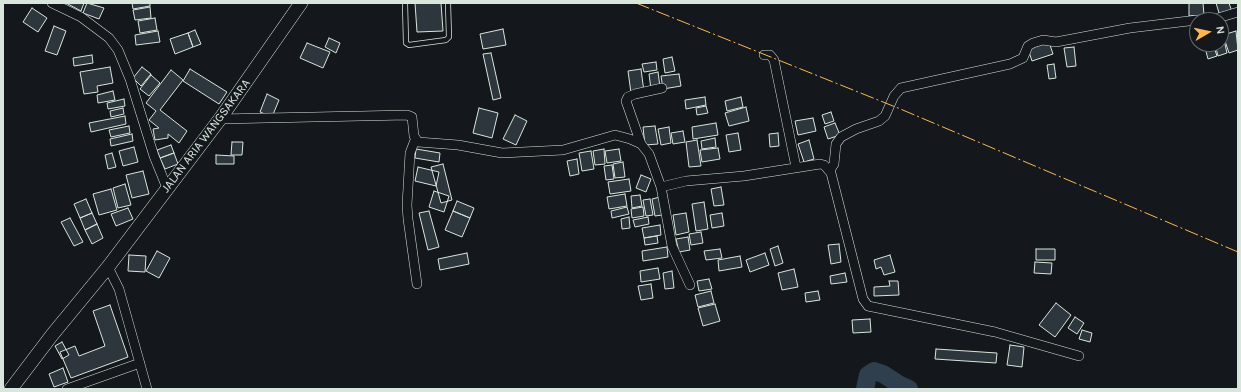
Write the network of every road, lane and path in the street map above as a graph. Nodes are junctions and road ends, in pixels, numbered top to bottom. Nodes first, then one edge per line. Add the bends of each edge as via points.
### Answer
1 (52, 3) edge
2 (301, 3) edge
3 (405, 3) edge
4 (448, 3) edge
5 (1189, 21) edge
6 (764, 55) dead end
7 (662, 88) dead end
8 (220, 119) junction
9 (415, 140) junction
10 (640, 144) junction
11 (796, 167) junction
12 (830, 170) junction
13 (660, 187) junction
14 (167, 188) junction
15 (108, 267) junction
16 (418, 284) dead end
17 (690, 285) dead end
18 (1079, 356) dead end
19 (140, 363) junction
20 (11, 389) edge
21 (67, 389) edge
22 (147, 389) edge

1 - 14 street via 81,17 109,38 118,50
2 - 8 street, JALAN ARIA WANGSAKARA
3 - 4 lane via 406,43 409,45 446,40 449,37
5 - 12 street via 1130,28 1056,42 1033,42 1022,58 1010,64 901,88 894,96 885,116 879,121 841,137 836,144 834,164
6 - 11 street via 770,55 774,60
7 - 10 street via 635,94 626,101
8 - 9 street via 408,115 412,117
8 - 14 street, JALAN ARIA WANGSAKARA
9 - 10 street via 502,153 563,150 616,135
9 - 16 street via 410,153 407,212
10 - 13 street via 649,154
11 - 12 street via 820,164
11 - 13 street via 744,176 686,181
12 - 18 street via 863,299 868,306 995,332
13 - 17 street via 672,246
14 - 15 street, JALAN ARIA WANGSAKARA
15 - 19 street via 118,289
15 - 20 street, JALAN ARIA WANGSAKARA
19 - 21 street
19 - 22 street

